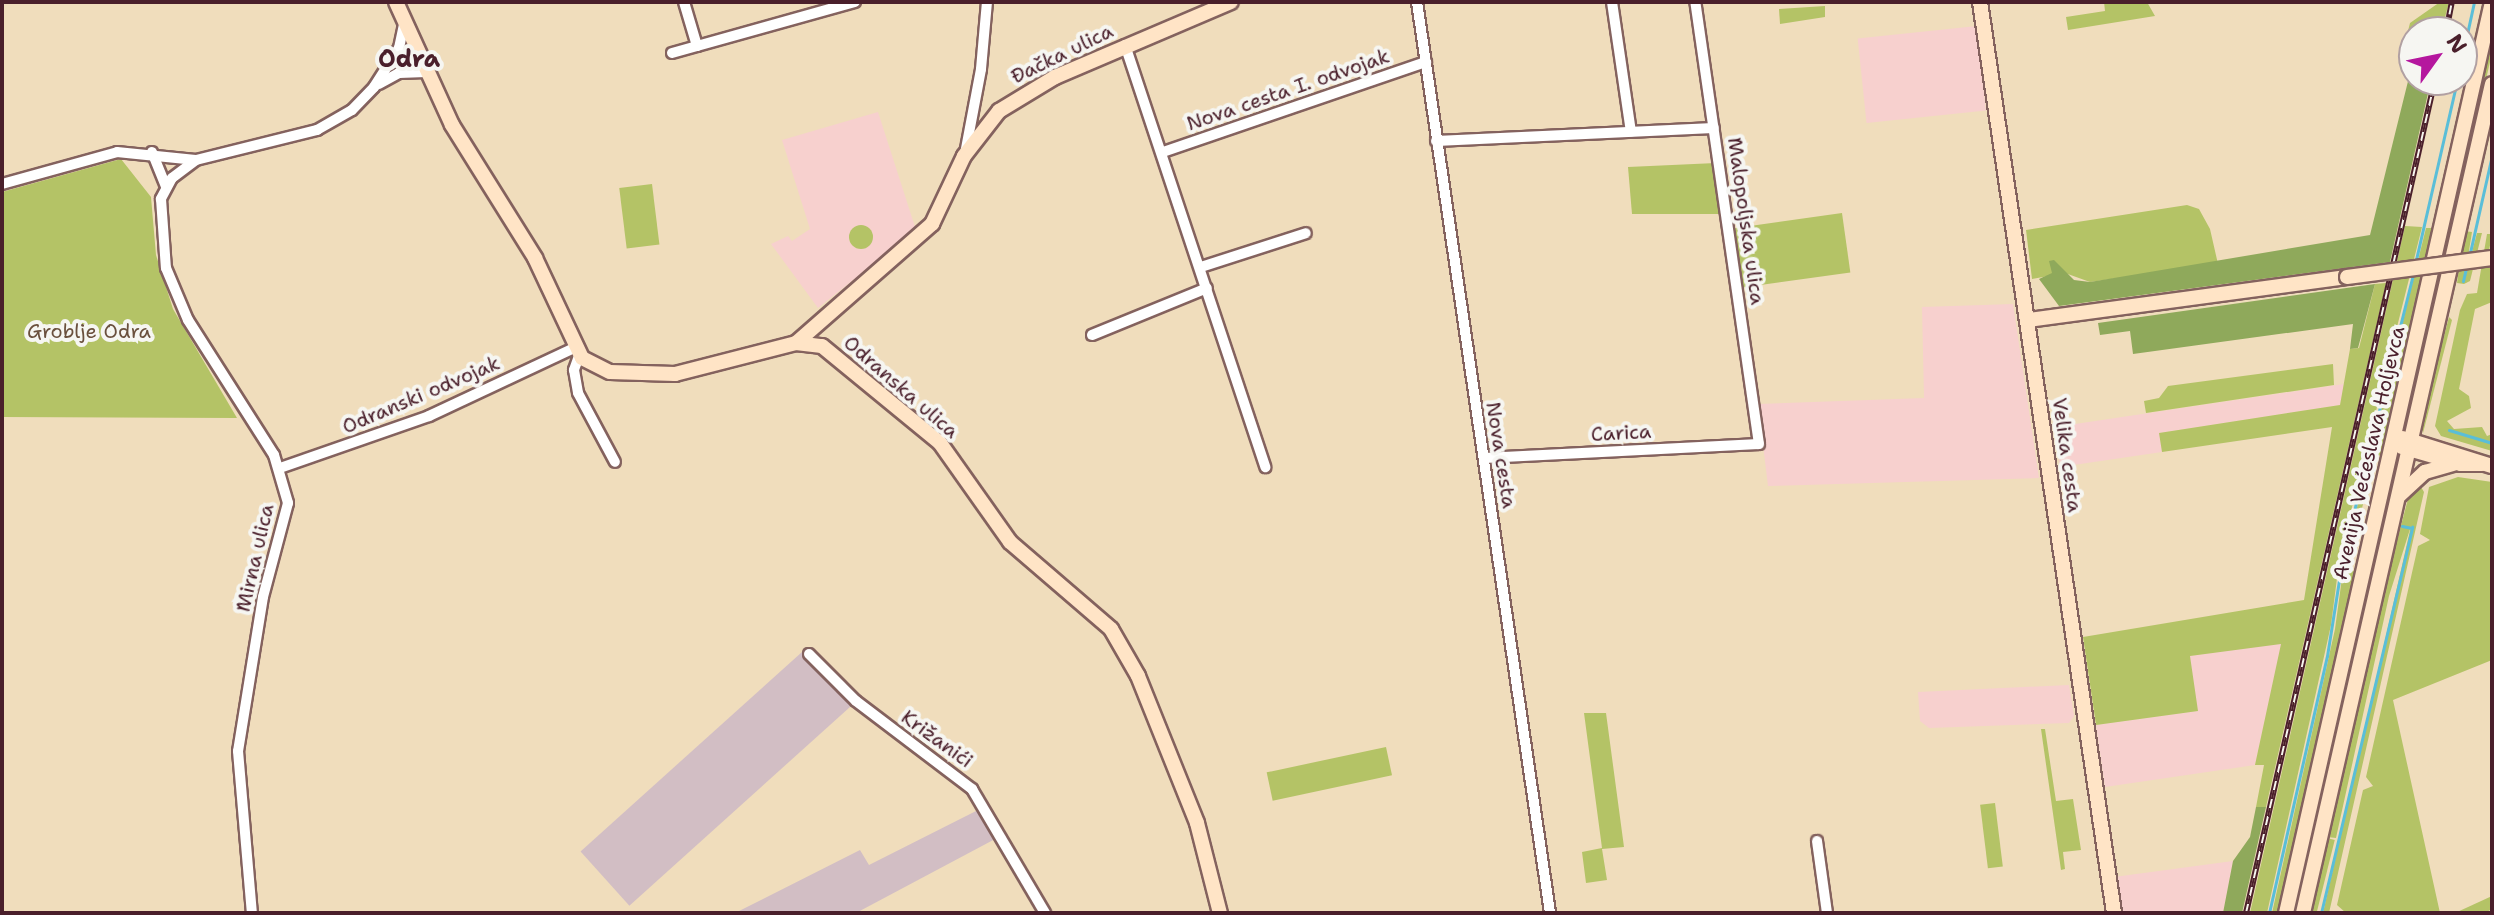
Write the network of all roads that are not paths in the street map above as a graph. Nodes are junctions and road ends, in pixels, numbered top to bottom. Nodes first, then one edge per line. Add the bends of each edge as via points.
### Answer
1 (396, 2) edge
2 (684, 2) edge
3 (855, 2) edge
4 (987, 2) edge
5 (1231, 2) edge
6 (1417, 2) edge
7 (1612, 2) edge
8 (1695, 2) edge
9 (1980, 2) edge
10 (2492, 2) edge
11 (404, 25) junction
12 (1125, 45) junction
13 (697, 46) junction
14 (672, 53) dead end
15 (1426, 62) junction
16 (426, 72) junction
17 (2492, 84) edge
18 (374, 87) junction
19 (974, 106) junction
20 (995, 114) junction
21 (1714, 128) junction
22 (1631, 132) junction
23 (1436, 141) junction
24 (152, 152) junction
25 (1163, 152) junction
26 (964, 156) junction
27 (196, 160) junction
28 (2, 184) edge
29 (166, 187) junction
30 (1306, 233) dead end
31 (2492, 258) edge
32 (1201, 267) junction
33 (1207, 288) junction
34 (2029, 320) junction
35 (820, 325) junction
36 (1092, 335) dead end
37 (796, 343) junction
38 (828, 350) junction
39 (576, 352) junction
40 (2393, 438) junction
41 (1759, 444) joint
42 (2410, 444) junction
43 (1484, 458) junction
44 (615, 462) dead end
45 (2456, 463) junction
46 (2488, 465) edge
47 (1265, 467) dead end
48 (280, 468) junction
49 (2398, 499) junction
50 (809, 654) dead end
51 (1817, 841) dead end
52 (252, 913) edge
53 (1045, 913) edge
54 (1220, 913) edge
55 (1550, 913) edge
56 (1827, 913) edge
57 (2114, 913) edge
58 (2286, 913) edge
59 (2303, 913) edge

1 - 11 main road
2 - 13 street
3 - 13 street
4 - 19 street
5 - 12 main road, Đačka ulica
6 - 15 street, Nova cesta
7 - 22 street
8 - 21 street, Malopoljska ulica
9 - 34 main road, Velika cesta
10 - 40 main road, Avenija Većeslava Holjevca
11 - 16 main road
11 - 18 street via 399,48
12 - 20 main road, Đačka ulica via 1035,87
12 - 25 street
13 - 14 street
15 - 23 street, Nova cesta
15 - 25 street, Nova cesta I. odvojak
16 - 18 street via 399,73
16 - 39 main road via 461,143 540,266
17 - 42 main road, Avenija Većeslava Holjevca
18 - 27 street via 352,110 317,130
19 - 20 street via 979,114
19 - 26 street
20 - 26 main road, Đačka ulica
21 - 22 street
21 - 41 street, Malopoljska ulica
22 - 23 street
23 - 43 street, Nova cesta
24 - 27 street
24 - 28 street via 106,154
24 - 29 street
25 - 32 street
26 - 35 main road, Đačka ulica via 932,224 843,297
27 - 29 street
29 - 48 street, Mirna ulica via 161,241 178,301
30 - 32 street
31 - 34 main road, bridge
32 - 33 street
33 - 36 street
33 - 47 street
34 - 57 main road, Velika cesta
35 - 37 main road, Đačka ulica
35 - 38 main road
37 - 38 main road, Odranska ulica
37 - 39 main road, Odranska ulica via 675,374 610,372
38 - 54 main road, Odranska ulica via 940,443 1010,542 1088,606 1120,642 1197,823
39 - 44 street via 578,393
39 - 48 street, Odranski odvojak via 429,416
40 - 42 main road
40 - 58 main road, Avenija Većeslava Holjevca
41 - 43 street, Carica
42 - 45 main road
42 - 46 main road
42 - 49 main road, Avenija Većeslava Holjevca
43 - 55 street, Nova cesta
45 - 46 main road
45 - 49 main road via 2425,472
48 - 52 street, Mirna ulica via 286,520 263,597 238,751
49 - 59 main road, Avenija Većeslava Holjevca
50 - 53 street, Križanići via 856,701 972,789
51 - 56 street

